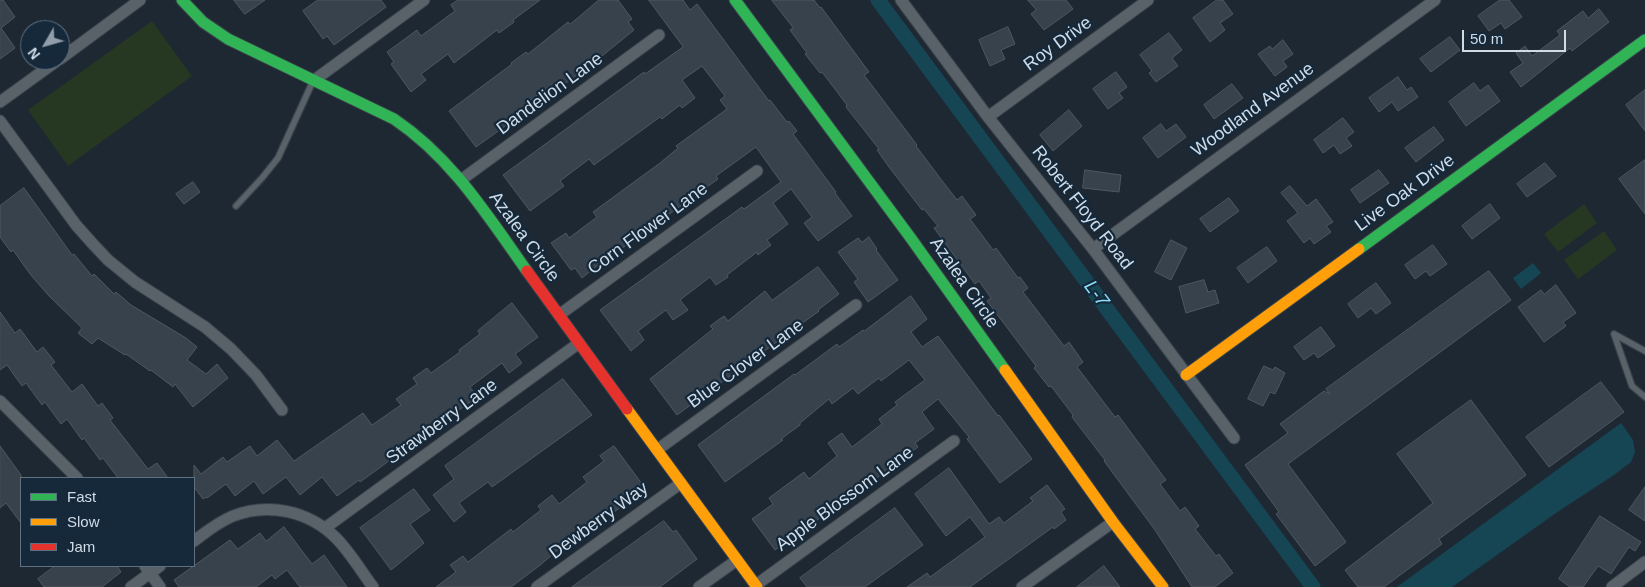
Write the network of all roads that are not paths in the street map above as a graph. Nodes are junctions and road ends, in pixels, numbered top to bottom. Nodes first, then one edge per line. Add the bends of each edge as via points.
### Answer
1 (140, 0) edge
2 (182, 0) edge
3 (424, 0) edge
4 (735, 0) edge
5 (901, 0) edge
6 (1148, 0) edge
7 (1434, 0) edge
8 (659, 35) dead end
9 (1645, 40) edge
10 (70, 51) edge
11 (44, 70) edge
12 (314, 80) junction
13 (0, 102) edge
14 (988, 117) junction
15 (0, 121) edge
16 (757, 170) dead end
17 (460, 180) junction
18 (236, 206) dead end
19 (1093, 249) junction
20 (856, 306) dead end
21 (559, 315) junction
22 (579, 343) junction
23 (1645, 351) edge
24 (1186, 375) junction
25 (1645, 397) edge
26 (0, 401) edge
27 (282, 410) dead end
28 (1234, 438) dead end
29 (954, 440) dead end
30 (657, 450) junction
31 (76, 477) edge
32 (681, 483) junction
33 (1113, 522) junction
34 (325, 528) junction
35 (195, 540) edge
36 (737, 560) junction
37 (1645, 562) edge
38 (152, 568) edge
39 (756, 586) edge
40 (131, 587) edge
41 (160, 587) edge
42 (373, 587) edge
43 (537, 587) edge
44 (700, 587) edge
45 (1022, 587) edge
46 (1163, 587) edge
47 (1612, 587) edge

1 - 10 street
2 - 12 street, Azalea Circle via 192,13 228,40
3 - 12 street
4 - 33 street, Azalea Circle via 910,237
5 - 14 street, Robert Floyd Road
6 - 14 street, Roy Drive
7 - 19 street, Woodland Avenue
8 - 17 street, Dandelion Lane
9 - 24 street, Live Oak Drive
11 - 13 street
12 - 17 street, Azalea Circle via 394,119 415,133 434,149
12 - 18 lane via 278,158
14 - 19 street, Robert Floyd Road
15 - 27 street via 76,225 108,260 135,282 204,327 231,350 256,375
16 - 21 street, Corn Flower Lane
17 - 21 street, Azalea Circle
19 - 24 street, Robert Floyd Road
20 - 30 street, Blue Clover Lane
21 - 22 street, Azalea Circle
22 - 30 street, Azalea Circle
22 - 34 street, Strawberry Lane
23 - 25 lane via 1614,334 1632,386
24 - 28 street, Robert Floyd Road
26 - 31 street
29 - 39 street, Apple Blossom Lane
30 - 32 street, Azalea Circle
32 - 36 street, Azalea Circle
32 - 43 street, Dewberry Way
33 - 45 street
33 - 46 street, Azalea Circle
34 - 35 street via 287,511 254,510 223,521
34 - 42 street via 344,546
36 - 39 street, Azalea Circle
36 - 44 street
37 - 47 street
38 - 40 street
38 - 41 street

